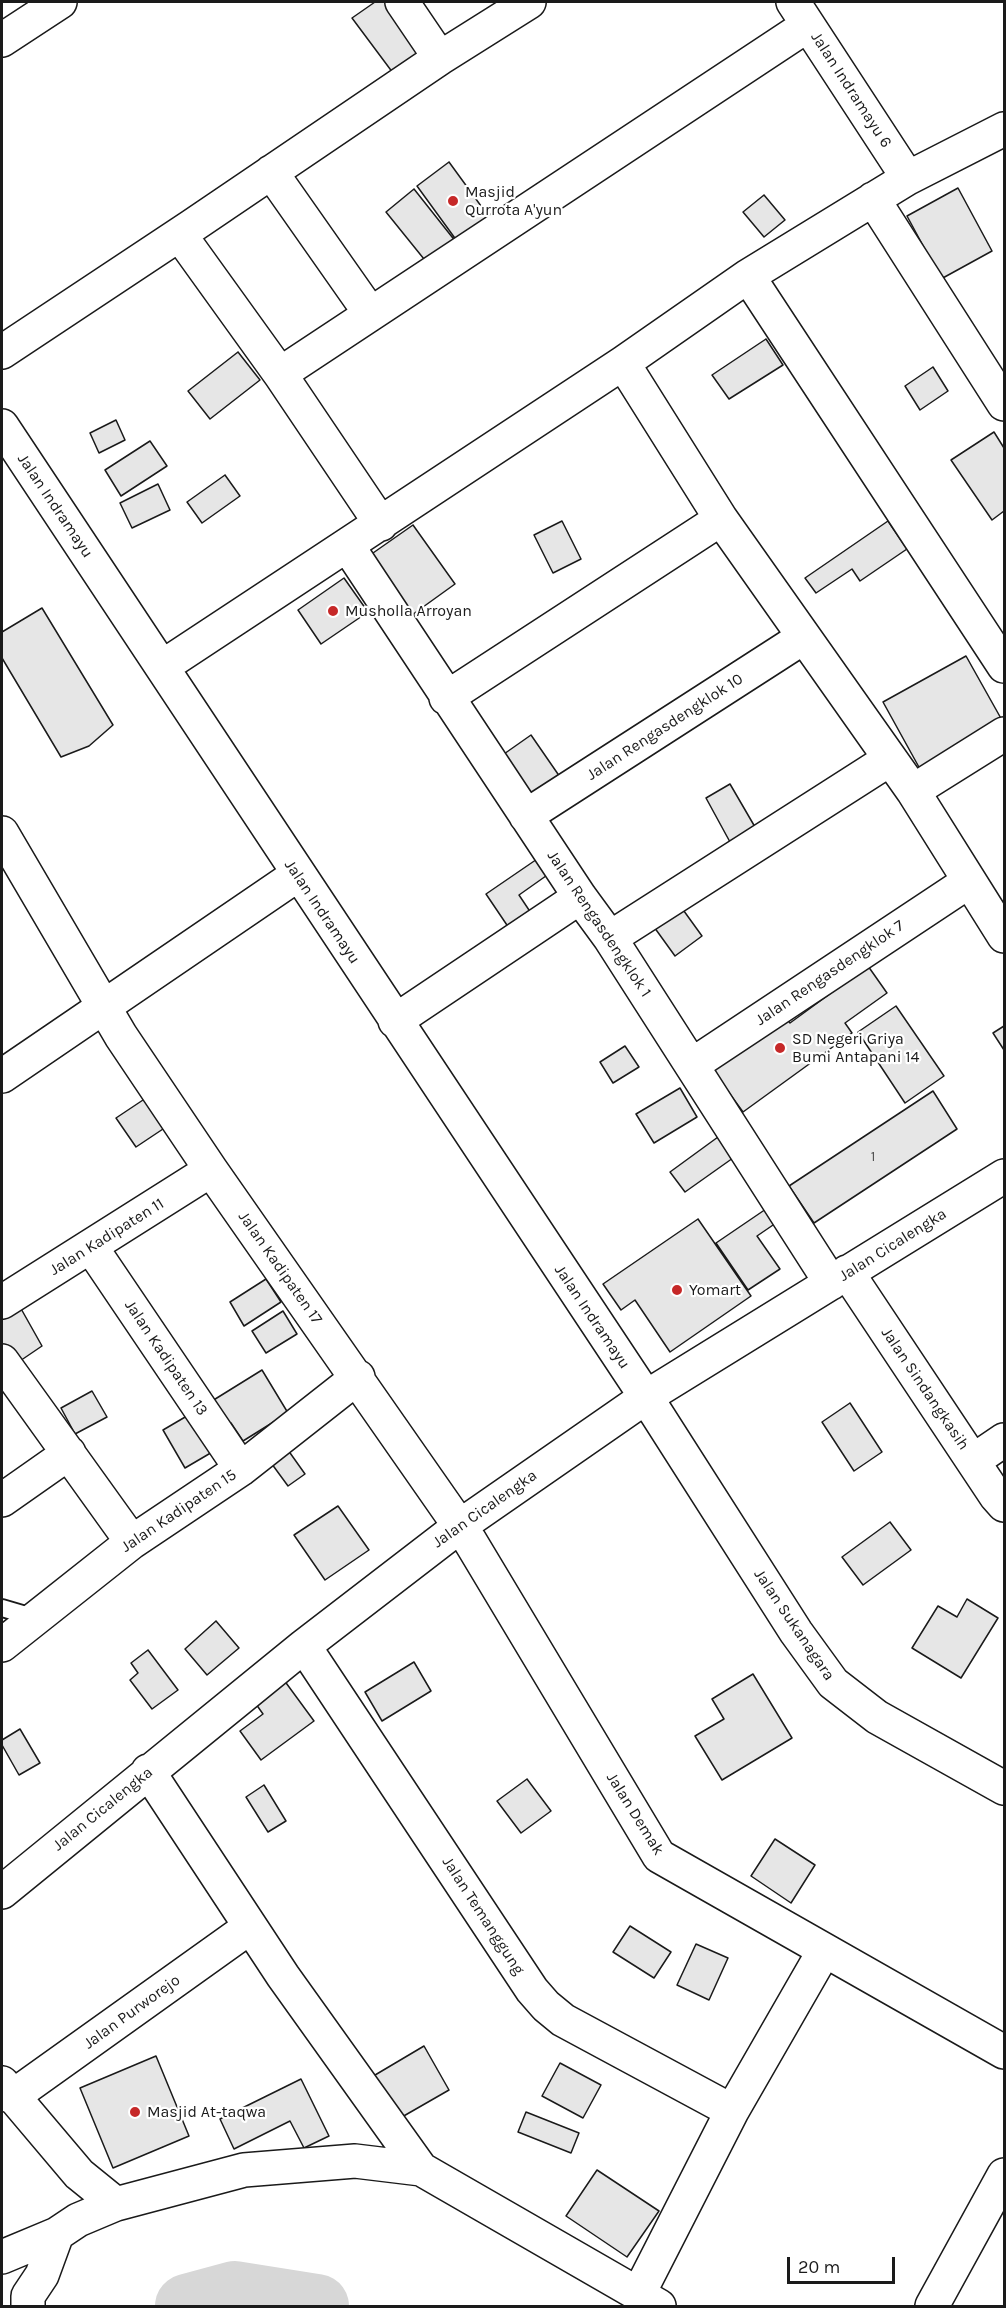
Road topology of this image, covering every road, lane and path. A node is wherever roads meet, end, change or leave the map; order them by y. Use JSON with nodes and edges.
{"nodes":[{"id":1,"x":60,"y":2,"type":"edge"},
{"id":2,"x":402,"y":2,"type":"edge"},
{"id":3,"x":529,"y":2,"type":"edge"},
{"id":4,"x":801,"y":13,"type":"edge"},
{"id":5,"x":2,"y":40,"type":"edge"},
{"id":6,"x":440,"y":58,"type":"junction"},
{"id":7,"x":1005,"y":129,"type":"edge"},
{"id":8,"x":271,"y":172,"type":"junction"},
{"id":9,"x":908,"y":178,"type":"junction"},
{"id":10,"x":873,"y":199,"type":"junction"},
{"id":11,"x":180,"y":235,"type":"junction"},
{"id":12,"x":748,"y":276,"type":"junction"},
{"id":13,"x":370,"y":313,"type":"junction"},
{"id":14,"x":2,"y":352,"type":"edge"},
{"id":15,"x":622,"y":363,"type":"junction"},
{"id":16,"x":280,"y":374,"type":"junction"},
{"id":17,"x":1005,"y":404,"type":"edge"},
{"id":18,"x":2,"y":426,"type":"edge"},
{"id":19,"x":721,"y":519,"type":"junction"},
{"id":20,"x":381,"y":524,"type":"junction"},
{"id":21,"x":354,"y":557,"type":"junction"},
{"id":22,"x":804,"y":637,"type":"junction"},
{"id":23,"x":1005,"y":666,"type":"edge"},
{"id":24,"x":162,"y":667,"type":"junction"},
{"id":25,"x":446,"y":698,"type":"junction"},
{"id":26,"x":1005,"y":734,"type":"edge"},
{"id":27,"x":891,"y":759,"type":"junction"},
{"id":28,"x":913,"y":791,"type":"junction"},
{"id":29,"x":526,"y":816,"type":"junction"},
{"id":30,"x":4,"y":843,"type":"edge"},
{"id":31,"x":297,"y":875,"type":"junction"},
{"id":32,"x":968,"y":882,"type":"junction"},
{"id":33,"x":580,"y":897,"type":"junction"},
{"id":34,"x":1001,"y":924,"type":"edge"},
{"id":35,"x":610,"y":938,"type":"junction"},
{"id":36,"x":105,"y":1006,"type":"junction"},
{"id":37,"x":395,"y":1021,"type":"junction"},
{"id":38,"x":692,"y":1065,"type":"junction"},
{"id":39,"x":2,"y":1076,"type":"edge"},
{"id":40,"x":211,"y":1170,"type":"junction"},
{"id":41,"x":1005,"y":1176,"type":"edge"},
{"id":42,"x":91,"y":1247,"type":"junction"},
{"id":43,"x":839,"y":1278,"type":"junction"},
{"id":44,"x":2,"y":1302,"type":"edge"},
{"id":45,"x":2,"y":1361,"type":"edge"},
{"id":46,"x":358,"y":1377,"type":"junction"},
{"id":47,"x":645,"y":1397,"type":"junction"},
{"id":48,"x":1005,"y":1440,"type":"edge"},
{"id":49,"x":69,"y":1453,"type":"junction"},
{"id":50,"x":973,"y":1461,"type":"junction"},
{"id":51,"x":241,"y":1469,"type":"junction"},
{"id":52,"x":2,"y":1500,"type":"edge"},
{"id":53,"x":1005,"y":1504,"type":"edge"},
{"id":54,"x":460,"y":1526,"type":"junction"},
{"id":55,"x":132,"y":1542,"type":"junction"},
{"id":56,"x":2,"y":1608,"type":"edge"},
{"id":57,"x":36,"y":1618,"type":"junction"},
{"id":58,"x":2,"y":1645,"type":"edge"},
{"id":59,"x":304,"y":1646,"type":"junction"},
{"id":60,"x":148,"y":1771,"type":"junction"},
{"id":61,"x":1005,"y":1788,"type":"edge"},
{"id":62,"x":2,"y":1892,"type":"edge"},
{"id":63,"x":250,"y":1927,"type":"junction"},
{"id":64,"x":824,"y":1950,"type":"junction"},
{"id":65,"x":1005,"y":2052,"type":"edge"},
{"id":66,"x":7,"y":2090,"type":"edge"},
{"id":67,"x":732,"y":2111,"type":"junction"},
{"id":68,"x":421,"y":2169,"type":"junction"},
{"id":69,"x":1005,"y":2175,"type":"edge"},
{"id":70,"x":117,"y":2204,"type":"junction"},
{"id":71,"x":57,"y":2234,"type":"junction"},
{"id":72,"x":2,"y":2257,"type":"edge"},
{"id":73,"x":648,"y":2301,"type":"edge"},
{"id":74,"x":28,"y":2302,"type":"edge"},
{"id":75,"x":932,"y":2307,"type":"edge"}],
"edges":[{"from":1,"to":5,"type":"street"},
{"from":2,"to":6,"type":"street"},
{"from":3,"to":6,"type":"street"},
{"from":4,"to":9,"type":"street","name":"Jalan Indramayu 6"},
{"from":4,"to":13,"type":"street"},
{"from":6,"to":8,"type":"street"},
{"from":7,"to":9,"type":"street"},
{"from":8,"to":11,"type":"street"},
{"from":8,"to":13,"type":"street"},
{"from":9,"to":10,"type":"street"},
{"from":10,"to":12,"type":"street"},
{"from":10,"to":17,"type":"street"},
{"from":11,"to":14,"type":"street"},
{"from":11,"to":16,"type":"street"},
{"from":12,"to":15,"type":"street"},
{"from":12,"to":23,"type":"street"},
{"from":13,"to":16,"type":"street"},
{"from":15,"to":19,"type":"street"},
{"from":15,"to":20,"type":"street"},
{"from":16,"to":20,"type":"street"},
{"from":18,"to":24,"type":"street","name":"Jalan Indramayu"},
{"from":19,"to":22,"type":"street"},
{"from":19,"to":25,"type":"street"},
{"from":20,"to":21,"type":"street"},
{"from":21,"to":24,"type":"street"},
{"from":21,"to":25,"type":"street","name":"Jalan Rengasdengklok 1"},
{"from":22,"to":27,"type":"street"},
{"from":22,"to":29,"type":"street","name":"Jalan Rengasdengklok 10"},
{"from":24,"to":31,"type":"street","name":"Jalan Indramayu"},
{"from":25,"to":29,"type":"street","name":"Jalan Rengasdengklok 1"},
{"from":26,"to":28,"type":"street"},
{"from":27,"to":28,"type":"street"},
{"from":27,"to":35,"type":"street"},
{"from":28,"to":32,"type":"street"},
{"from":29,"to":33,"type":"street","name":"Jalan Rengasdengklok 1"},
{"from":30,"to":36,"type":"street","name":"Jalan Kadipaten 17"},
{"from":31,"to":36,"type":"street"},
{"from":31,"to":37,"type":"street","name":"Jalan Indramayu"},
{"from":32,"to":34,"type":"street"},
{"from":32,"to":38,"type":"street","name":"Jalan Rengasdengklok 7"},
{"from":33,"to":35,"type":"street","name":"Jalan Rengasdengklok 1"},
{"from":33,"to":37,"type":"street"},
{"from":35,"to":38,"type":"street","name":"Jalan Rengasdengklok 1"},
{"from":36,"to":39,"type":"street"},
{"from":36,"to":40,"type":"street","name":"Jalan Kadipaten 17"},
{"from":37,"to":47,"type":"street","name":"Jalan Indramayu"},
{"from":38,"to":43,"type":"street","name":"Jalan Rengasdengklok 1"},
{"from":40,"to":42,"type":"street","name":"Jalan Kadipaten 11"},
{"from":40,"to":46,"type":"street","name":"Jalan Kadipaten 17"},
{"from":41,"to":43,"type":"street","name":"Jalan Cicalengka"},
{"from":42,"to":44,"type":"street","name":"Jalan Kadipaten 11"},
{"from":42,"to":51,"type":"street","name":"Jalan Kadipaten 13"},
{"from":43,"to":47,"type":"street","name":"Jalan Cicalengka"},
{"from":43,"to":50,"type":"street","name":"Jalan Sindangkasih"},
{"from":45,"to":49,"type":"street"},
{"from":46,"to":51,"type":"street","name":"Jalan Kadipaten 15"},
{"from":46,"to":54,"type":"street","name":"Jalan Kadipaten 17"},
{"from":47,"to":54,"type":"street","name":"Jalan Cicalengka"},
{"from":47,"to":61,"type":"street","name":"Jalan Sukanagara"},
{"from":48,"to":50,"type":"street"},
{"from":49,"to":52,"type":"street"},
{"from":49,"to":55,"type":"street"},
{"from":50,"to":53,"type":"street","name":"Jalan Sindangkasih"},
{"from":51,"to":55,"type":"street","name":"Jalan Kadipaten 15"},
{"from":54,"to":59,"type":"street","name":"Jalan Cicalengka"},
{"from":54,"to":64,"type":"street","name":"Jalan Demak"},
{"from":55,"to":57,"type":"street","name":"Jalan Kadipaten 15"},
{"from":56,"to":57,"type":"lane"},
{"from":57,"to":58,"type":"street","name":"Jalan Kadipaten 15"},
{"from":59,"to":60,"type":"street","name":"Jalan Cicalengka"},
{"from":59,"to":67,"type":"street","name":"Jalan Temanggung"},
{"from":60,"to":62,"type":"street","name":"Jalan Cicalengka"},
{"from":60,"to":63,"type":"street"},
{"from":63,"to":66,"type":"street","name":"Jalan Purworejo"},
{"from":63,"to":68,"type":"street"},
{"from":64,"to":65,"type":"street","name":"Jalan Demak"},
{"from":64,"to":67,"type":"street"},
{"from":66,"to":70,"type":"street"},
{"from":67,"to":73,"type":"street"},
{"from":68,"to":70,"type":"street"},
{"from":68,"to":73,"type":"street"},
{"from":69,"to":75,"type":"street"},
{"from":70,"to":71,"type":"street"},
{"from":71,"to":72,"type":"street"},
{"from":71,"to":74,"type":"street"}]}
